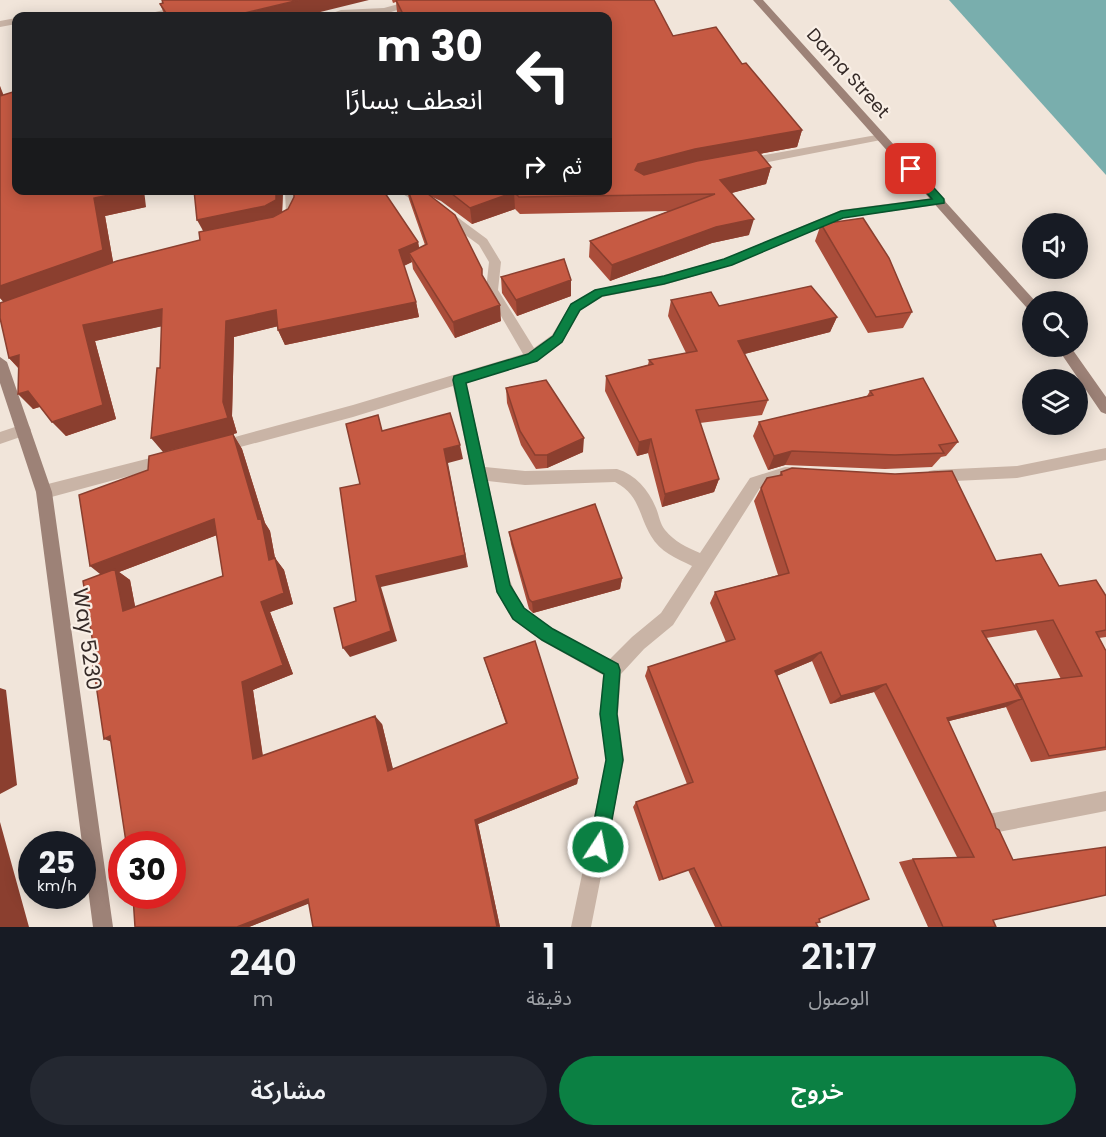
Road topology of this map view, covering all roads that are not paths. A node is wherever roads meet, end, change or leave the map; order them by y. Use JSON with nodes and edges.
{"nodes":[{"id":1,"x":423,"y":0,"type":"edge"},
{"id":2,"x":758,"y":0,"type":"edge"},
{"id":3,"x":392,"y":12,"type":"edge"},
{"id":4,"x":882,"y":137,"type":"junction"},
{"id":5,"x":726,"y":166,"type":"edge"},
{"id":6,"x":291,"y":195,"type":"edge"},
{"id":7,"x":412,"y":195,"type":"edge"},
{"id":8,"x":940,"y":201,"type":"junction"},
{"id":9,"x":275,"y":228,"type":"edge"},
{"id":10,"x":1022,"y":294,"type":"edge"},
{"id":11,"x":532,"y":357,"type":"junction"},
{"id":12,"x":1070,"y":357,"type":"edge"},
{"id":13,"x":0,"y":362,"type":"edge"},
{"id":14,"x":459,"y":380,"type":"junction"},
{"id":15,"x":1106,"y":408,"type":"edge"},
{"id":16,"x":24,"y":430,"type":"junction"},
{"id":17,"x":0,"y":438,"type":"edge"},
{"id":18,"x":204,"y":450,"type":"edge"},
{"id":19,"x":1106,"y":454,"type":"edge"},
{"id":20,"x":181,"y":456,"type":"edge"},
{"id":21,"x":478,"y":473,"type":"junction"},
{"id":22,"x":813,"y":473,"type":"edge"},
{"id":23,"x":918,"y":476,"type":"edge"},
{"id":24,"x":44,"y":492,"type":"junction"},
{"id":25,"x":702,"y":562,"type":"junction"},
{"id":26,"x":612,"y":670,"type":"junction"},
{"id":27,"x":1106,"y":801,"type":"edge"},
{"id":28,"x":988,"y":824,"type":"edge"},
{"id":29,"x":103,"y":927,"type":"edge"},
{"id":30,"x":581,"y":927,"type":"edge"}],
"edges":[{"from":1,"to":3,"type":"street"},
{"from":2,"to":4,"type":"main road","name":"Dama Street"},
{"from":4,"to":5,"type":"street"},
{"from":4,"to":8,"type":"main road","name":"Dama Street"},
{"from":6,"to":9,"type":"street"},
{"from":7,"to":11,"type":"street"},
{"from":8,"to":10,"type":"main road","name":"Dama Street"},
{"from":8,"to":11,"type":"street"},
{"from":11,"to":14,"type":"street"},
{"from":12,"to":15,"type":"main road"},
{"from":13,"to":16,"type":"main road","name":"Way 5230"},
{"from":14,"to":18,"type":"street"},
{"from":14,"to":21,"type":"street"},
{"from":16,"to":17,"type":"street"},
{"from":16,"to":24,"type":"main road","name":"Way 5230"},
{"from":19,"to":23,"type":"street"},
{"from":20,"to":24,"type":"street"},
{"from":21,"to":25,"type":"street"},
{"from":21,"to":26,"type":"street"},
{"from":22,"to":25,"type":"street"},
{"from":24,"to":29,"type":"main road","name":"Way 5230"},
{"from":25,"to":26,"type":"street"},
{"from":26,"to":30,"type":"street"},
{"from":27,"to":28,"type":"street"}]}
